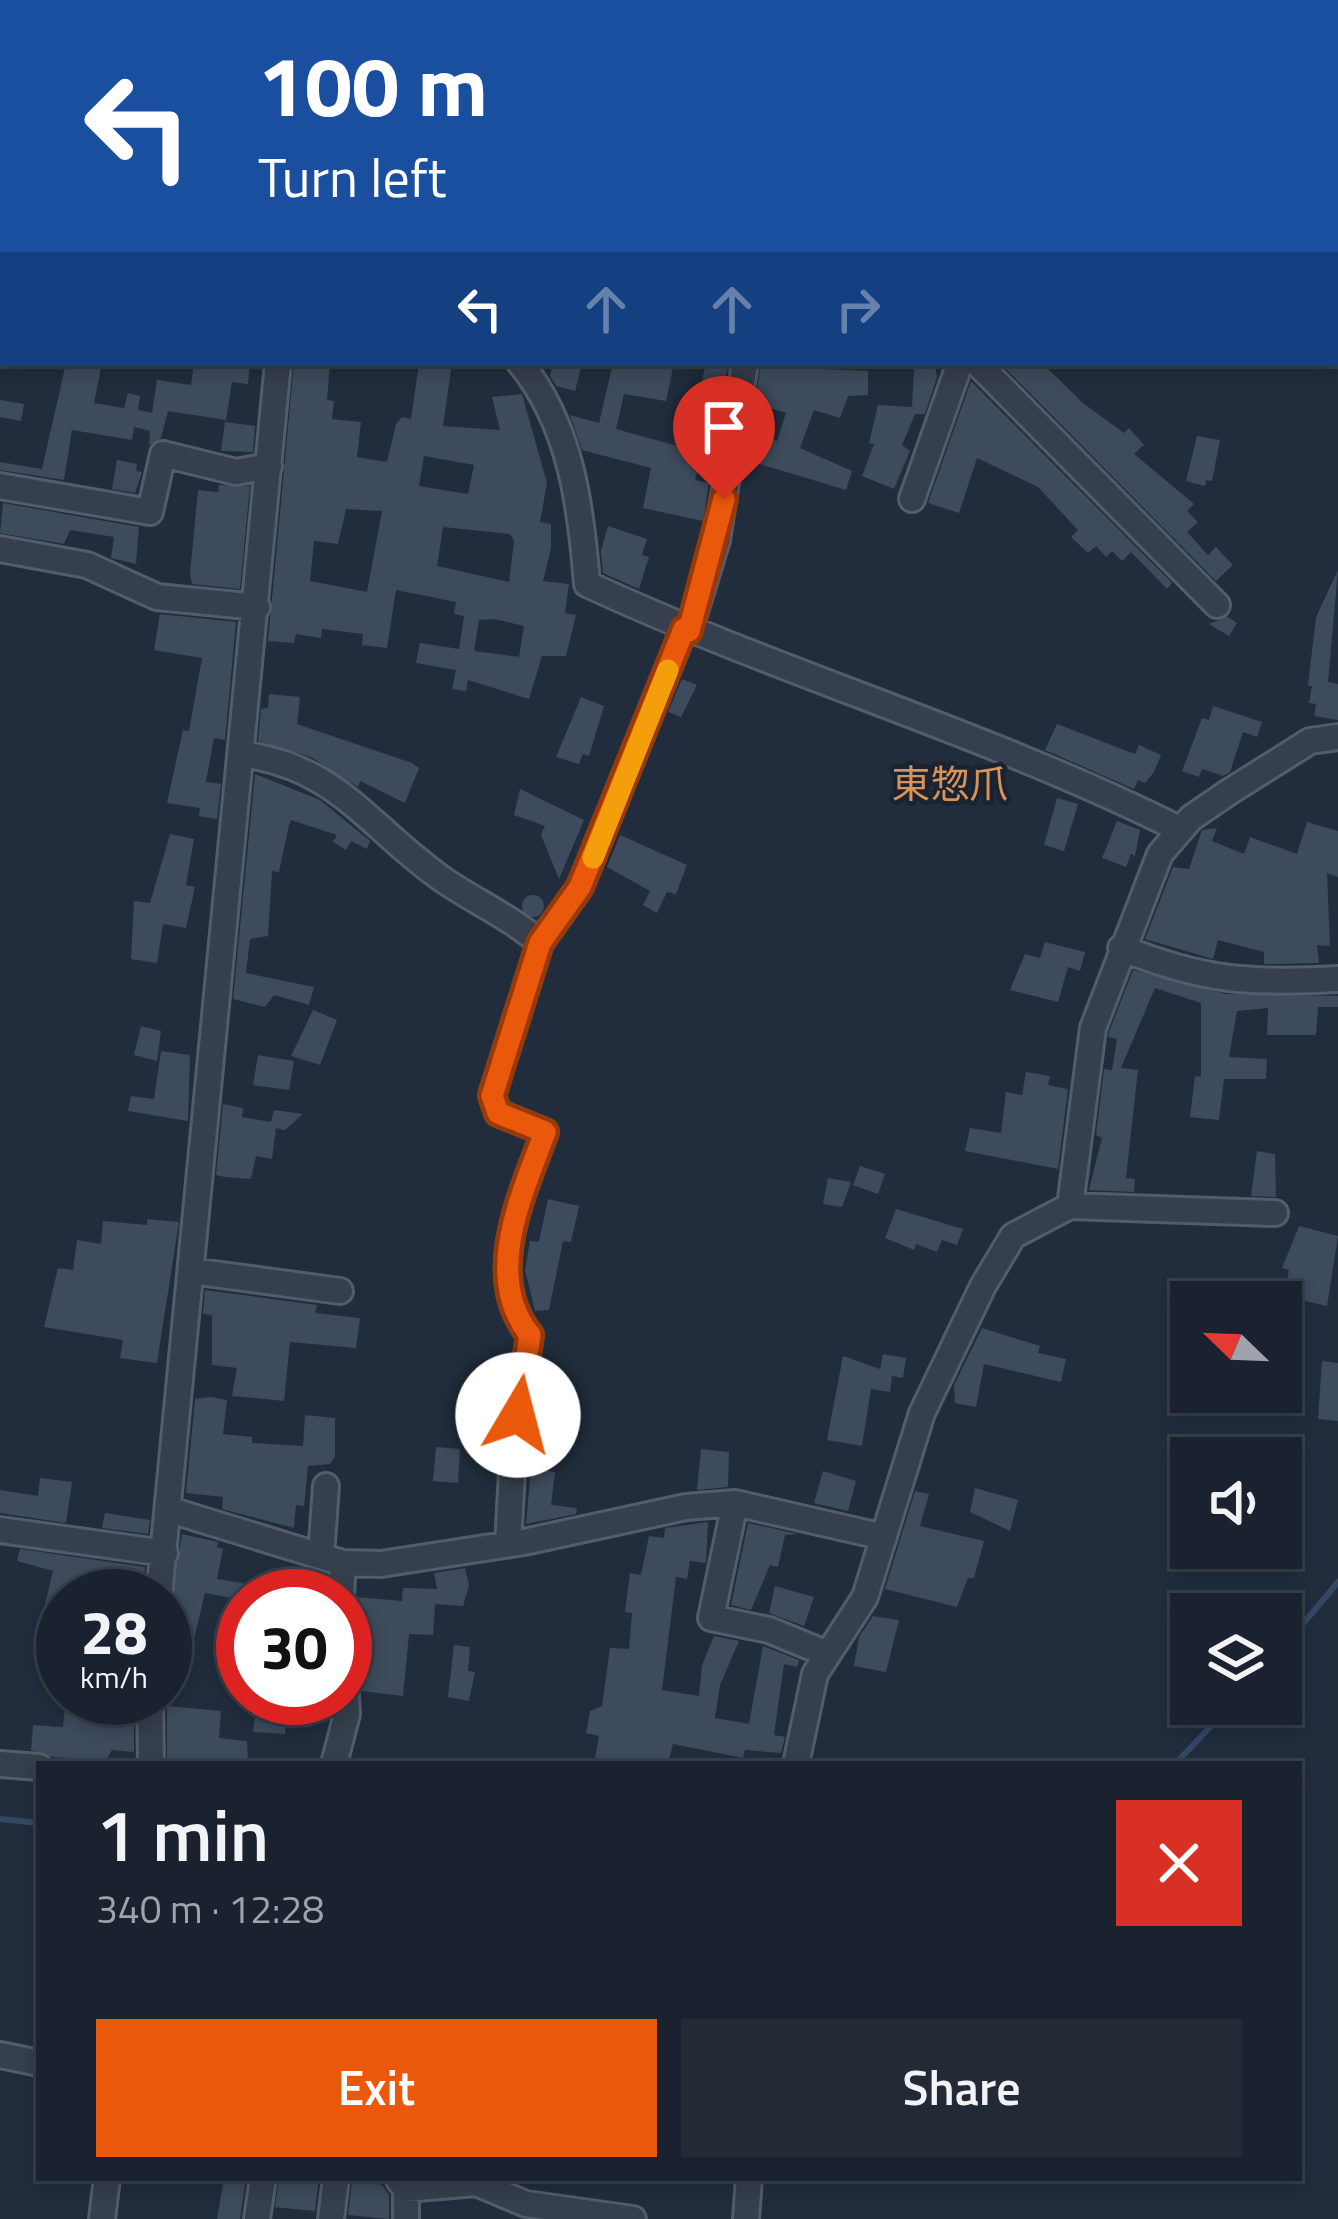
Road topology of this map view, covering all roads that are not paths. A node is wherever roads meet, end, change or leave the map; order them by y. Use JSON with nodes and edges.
{"nodes":[{"id":1,"x":278,"y":366,"type":"edge"},
{"id":2,"x":522,"y":366,"type":"edge"},
{"id":3,"x":745,"y":366,"type":"edge"},
{"id":4,"x":959,"y":366,"type":"edge"},
{"id":5,"x":980,"y":366,"type":"edge"},
{"id":6,"x":269,"y":466,"type":"junction"},
{"id":7,"x":0,"y":486,"type":"edge"},
{"id":8,"x":912,"y":499,"type":"dead end"},
{"id":9,"x":0,"y":549,"type":"edge"},
{"id":10,"x":1217,"y":605,"type":"dead end"},
{"id":11,"x":257,"y":607,"type":"junction"},
{"id":12,"x":687,"y":630,"type":"junction"},
{"id":13,"x":1338,"y":736,"type":"edge"},
{"id":14,"x":242,"y":754,"type":"junction"},
{"id":15,"x":1179,"y":829,"type":"junction"},
{"id":16,"x":540,"y":943,"type":"junction"},
{"id":17,"x":1121,"y":948,"type":"junction"},
{"id":18,"x":1338,"y":979,"type":"edge"},
{"id":19,"x":1070,"y":1205,"type":"junction"},
{"id":20,"x":1275,"y":1213,"type":"dead end"},
{"id":21,"x":191,"y":1271,"type":"junction"},
{"id":22,"x":340,"y":1291,"type":"dead end"},
{"id":23,"x":326,"y":1486,"type":"dead end"},
{"id":24,"x":735,"y":1503,"type":"junction"},
{"id":25,"x":170,"y":1510,"type":"junction"},
{"id":26,"x":0,"y":1530,"type":"edge"},
{"id":27,"x":884,"y":1537,"type":"junction"},
{"id":28,"x":508,"y":1544,"type":"junction"},
{"id":29,"x":165,"y":1553,"type":"junction"},
{"id":30,"x":332,"y":1559,"type":"junction"},
{"id":31,"x":163,"y":1569,"type":"edge"},
{"id":32,"x":334,"y":1569,"type":"edge"},
{"id":33,"x":825,"y":1653,"type":"junction"},
{"id":34,"x":150,"y":1725,"type":"edge"},
{"id":35,"x":344,"y":1725,"type":"edge"},
{"id":36,"x":151,"y":1761,"type":"edge"},
{"id":37,"x":335,"y":1761,"type":"edge"},
{"id":38,"x":797,"y":1761,"type":"edge"},
{"id":39,"x":0,"y":1764,"type":"edge"},
{"id":40,"x":36,"y":1767,"type":"edge"},
{"id":41,"x":0,"y":2055,"type":"edge"},
{"id":42,"x":36,"y":2062,"type":"edge"},
{"id":43,"x":107,"y":2181,"type":"edge"},
{"id":44,"x":263,"y":2181,"type":"edge"},
{"id":45,"x":337,"y":2181,"type":"edge"},
{"id":46,"x":400,"y":2181,"type":"edge"},
{"id":47,"x":749,"y":2181,"type":"edge"},
{"id":48,"x":102,"y":2219,"type":"edge"},
{"id":49,"x":257,"y":2219,"type":"edge"},
{"id":50,"x":331,"y":2219,"type":"edge"},
{"id":51,"x":406,"y":2219,"type":"edge"},
{"id":52,"x":633,"y":2219,"type":"edge"},
{"id":53,"x":746,"y":2219,"type":"edge"}],
"edges":[{"from":1,"to":6,"type":"street"},
{"from":2,"to":12,"type":"street"},
{"from":3,"to":12,"type":"street"},
{"from":4,"to":8,"type":"street"},
{"from":5,"to":10,"type":"street"},
{"from":6,"to":7,"type":"street"},
{"from":6,"to":11,"type":"street"},
{"from":9,"to":11,"type":"street"},
{"from":11,"to":14,"type":"street"},
{"from":12,"to":15,"type":"street"},
{"from":12,"to":16,"type":"street"},
{"from":13,"to":15,"type":"street"},
{"from":14,"to":16,"type":"street"},
{"from":14,"to":21,"type":"street"},
{"from":15,"to":17,"type":"street"},
{"from":16,"to":28,"type":"street"},
{"from":17,"to":18,"type":"street"},
{"from":17,"to":19,"type":"street"},
{"from":19,"to":20,"type":"street"},
{"from":19,"to":27,"type":"street"},
{"from":21,"to":22,"type":"street"},
{"from":21,"to":25,"type":"street"},
{"from":23,"to":30,"type":"street"},
{"from":24,"to":27,"type":"street"},
{"from":24,"to":28,"type":"street"},
{"from":24,"to":33,"type":"street"},
{"from":25,"to":29,"type":"street"},
{"from":25,"to":30,"type":"street"},
{"from":26,"to":29,"type":"street"},
{"from":27,"to":33,"type":"street"},
{"from":28,"to":30,"type":"street"},
{"from":29,"to":31,"type":"street"},
{"from":30,"to":32,"type":"street"},
{"from":33,"to":38,"type":"street"},
{"from":34,"to":36,"type":"street"},
{"from":35,"to":37,"type":"street"},
{"from":39,"to":40,"type":"street"},
{"from":41,"to":42,"type":"street"},
{"from":43,"to":48,"type":"street"},
{"from":44,"to":49,"type":"street"},
{"from":45,"to":50,"type":"street"},
{"from":46,"to":51,"type":"street"},
{"from":46,"to":52,"type":"street"},
{"from":47,"to":53,"type":"street"}]}
